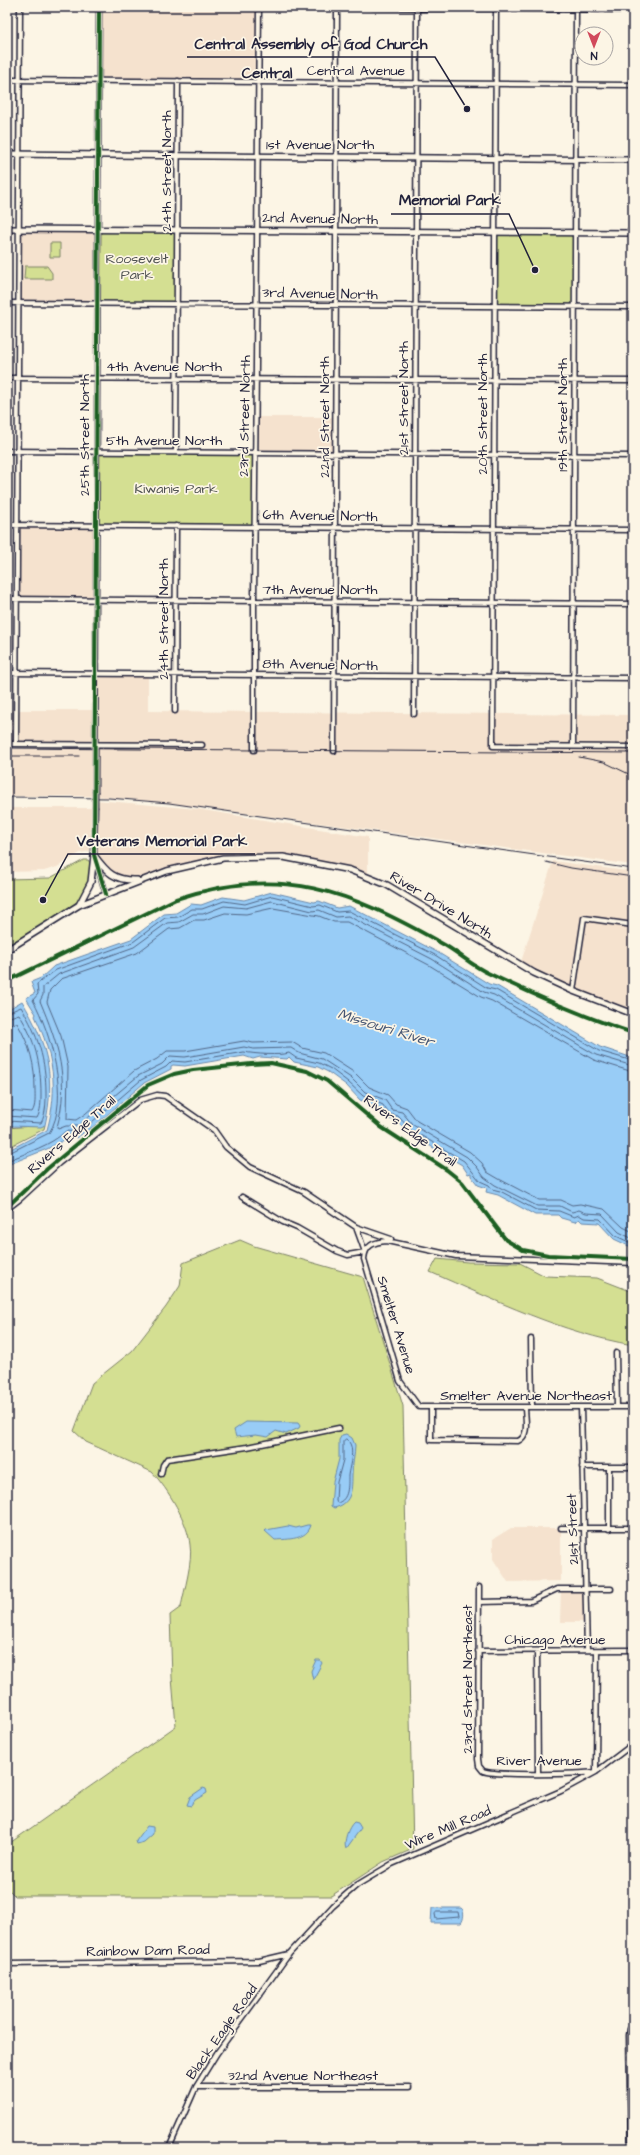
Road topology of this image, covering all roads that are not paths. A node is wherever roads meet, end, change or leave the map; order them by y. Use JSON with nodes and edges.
{"nodes":[{"id":1,"x":20,"y":7,"type":"edge"},
{"id":2,"x":99,"y":7,"type":"edge"},
{"id":3,"x":258,"y":7,"type":"edge"},
{"id":4,"x":337,"y":7,"type":"edge"},
{"id":5,"x":373,"y":7,"type":"edge"},
{"id":6,"x":417,"y":7,"type":"edge"},
{"id":7,"x":496,"y":8,"type":"edge"},
{"id":8,"x":576,"y":8,"type":"edge"},
{"id":9,"x":633,"y":10,"type":"edge"},
{"id":10,"x":7,"y":80,"type":"edge"},
{"id":11,"x":19,"y":80,"type":"junction"},
{"id":12,"x":98,"y":80,"type":"junction"},
{"id":13,"x":178,"y":81,"type":"junction"},
{"id":14,"x":258,"y":82,"type":"junction"},
{"id":15,"x":337,"y":82,"type":"junction"},
{"id":16,"x":416,"y":83,"type":"junction"},
{"id":17,"x":496,"y":83,"type":"junction"},
{"id":18,"x":575,"y":84,"type":"junction"},
{"id":19,"x":633,"y":85,"type":"edge"},
{"id":20,"x":7,"y":154,"type":"edge"},
{"id":21,"x":18,"y":154,"type":"junction"},
{"id":22,"x":98,"y":155,"type":"junction"},
{"id":23,"x":178,"y":156,"type":"junction"},
{"id":24,"x":258,"y":157,"type":"junction"},
{"id":25,"x":336,"y":157,"type":"junction"},
{"id":26,"x":417,"y":158,"type":"junction"},
{"id":27,"x":495,"y":158,"type":"junction"},
{"id":28,"x":575,"y":159,"type":"junction"},
{"id":29,"x":633,"y":160,"type":"edge"},
{"id":30,"x":7,"y":229,"type":"edge"},
{"id":31,"x":18,"y":229,"type":"junction"},
{"id":32,"x":98,"y":229,"type":"junction"},
{"id":33,"x":178,"y":230,"type":"junction"},
{"id":34,"x":257,"y":231,"type":"junction"},
{"id":35,"x":336,"y":232,"type":"junction"},
{"id":36,"x":416,"y":232,"type":"junction"},
{"id":37,"x":496,"y":233,"type":"junction"},
{"id":38,"x":633,"y":233,"type":"edge"},
{"id":39,"x":575,"y":234,"type":"junction"},
{"id":40,"x":7,"y":304,"type":"edge"},
{"id":41,"x":18,"y":304,"type":"junction"},
{"id":42,"x":97,"y":304,"type":"junction"},
{"id":43,"x":177,"y":304,"type":"junction"},
{"id":44,"x":257,"y":304,"type":"junction"},
{"id":45,"x":336,"y":305,"type":"junction"},
{"id":46,"x":415,"y":306,"type":"junction"},
{"id":47,"x":495,"y":307,"type":"junction"},
{"id":48,"x":574,"y":307,"type":"junction"},
{"id":49,"x":633,"y":307,"type":"edge"},
{"id":50,"x":96,"y":377,"type":"junction"},
{"id":51,"x":7,"y":378,"type":"edge"},
{"id":52,"x":17,"y":378,"type":"junction"},
{"id":53,"x":177,"y":378,"type":"junction"},
{"id":54,"x":256,"y":379,"type":"junction"},
{"id":55,"x":335,"y":379,"type":"junction"},
{"id":56,"x":415,"y":380,"type":"junction"},
{"id":57,"x":494,"y":380,"type":"junction"},
{"id":58,"x":573,"y":381,"type":"junction"},
{"id":59,"x":633,"y":381,"type":"edge"},
{"id":60,"x":7,"y":451,"type":"edge"},
{"id":61,"x":17,"y":451,"type":"junction"},
{"id":62,"x":96,"y":452,"type":"junction"},
{"id":63,"x":176,"y":452,"type":"junction"},
{"id":64,"x":256,"y":453,"type":"junction"},
{"id":65,"x":335,"y":453,"type":"junction"},
{"id":66,"x":415,"y":454,"type":"junction"},
{"id":67,"x":495,"y":455,"type":"junction"},
{"id":68,"x":574,"y":455,"type":"junction"},
{"id":69,"x":633,"y":456,"type":"edge"},
{"id":70,"x":7,"y":525,"type":"edge"},
{"id":71,"x":17,"y":525,"type":"junction"},
{"id":72,"x":96,"y":526,"type":"junction"},
{"id":73,"x":176,"y":526,"type":"junction"},
{"id":74,"x":254,"y":527,"type":"junction"},
{"id":75,"x":336,"y":527,"type":"junction"},
{"id":76,"x":414,"y":528,"type":"junction"},
{"id":77,"x":494,"y":529,"type":"junction"},
{"id":78,"x":573,"y":529,"type":"junction"},
{"id":79,"x":633,"y":530,"type":"edge"},
{"id":80,"x":7,"y":599,"type":"edge"},
{"id":81,"x":17,"y":599,"type":"junction"},
{"id":82,"x":96,"y":599,"type":"junction"},
{"id":83,"x":175,"y":601,"type":"junction"},
{"id":84,"x":254,"y":601,"type":"junction"},
{"id":85,"x":334,"y":602,"type":"junction"},
{"id":86,"x":414,"y":602,"type":"junction"},
{"id":87,"x":493,"y":603,"type":"junction"},
{"id":88,"x":573,"y":604,"type":"junction"},
{"id":89,"x":633,"y":604,"type":"edge"},
{"id":90,"x":7,"y":673,"type":"edge"},
{"id":91,"x":17,"y":673,"type":"junction"},
{"id":92,"x":96,"y":674,"type":"junction"},
{"id":93,"x":175,"y":675,"type":"junction"},
{"id":94,"x":255,"y":676,"type":"junction"},
{"id":95,"x":334,"y":676,"type":"junction"},
{"id":96,"x":414,"y":677,"type":"junction"},
{"id":97,"x":493,"y":677,"type":"junction"},
{"id":98,"x":572,"y":678,"type":"junction"},
{"id":99,"x":633,"y":678,"type":"edge"},
{"id":100,"x":175,"y":711,"type":"dead end"},
{"id":101,"x":414,"y":714,"type":"dead end"},
{"id":102,"x":7,"y":744,"type":"edge"},
{"id":103,"x":16,"y":744,"type":"junction"},
{"id":104,"x":96,"y":744,"type":"junction"},
{"id":105,"x":202,"y":745,"type":"dead end"},
{"id":106,"x":573,"y":746,"type":"junction"},
{"id":107,"x":633,"y":747,"type":"edge"},
{"id":108,"x":254,"y":750,"type":"dead end"},
{"id":109,"x":334,"y":751,"type":"dead end"},
{"id":110,"x":94,"y":855,"type":"junction"},
{"id":111,"x":143,"y":879,"type":"junction"},
{"id":112,"x":106,"y":894,"type":"junction"},
{"id":113,"x":79,"y":905,"type":"junction"},
{"id":114,"x":633,"y":925,"type":"edge"},
{"id":115,"x":7,"y":950,"type":"edge"},
{"id":116,"x":573,"y":991,"type":"junction"},
{"id":117,"x":633,"y":1014,"type":"edge"},
{"id":118,"x":242,"y":1197,"type":"dead end"},
{"id":119,"x":7,"y":1209,"type":"edge"},
{"id":120,"x":356,"y":1227,"type":"junction"},
{"id":121,"x":398,"y":1242,"type":"junction"},
{"id":122,"x":365,"y":1252,"type":"junction"},
{"id":123,"x":633,"y":1263,"type":"edge"},
{"id":124,"x":531,"y":1339,"type":"dead end"},
{"id":125,"x":616,"y":1353,"type":"dead end"},
{"id":126,"x":419,"y":1407,"type":"joint"},
{"id":127,"x":431,"y":1407,"type":"junction"},
{"id":128,"x":525,"y":1407,"type":"junction"},
{"id":129,"x":532,"y":1407,"type":"junction"},
{"id":130,"x":581,"y":1407,"type":"junction"},
{"id":131,"x":617,"y":1407,"type":"junction"},
{"id":132,"x":633,"y":1407,"type":"edge"},
{"id":133,"x":339,"y":1428,"type":"dead end"},
{"id":134,"x":582,"y":1466,"type":"junction"},
{"id":135,"x":609,"y":1467,"type":"junction"},
{"id":136,"x":633,"y":1467,"type":"edge"},
{"id":137,"x":161,"y":1474,"type":"dead end"},
{"id":138,"x":584,"y":1527,"type":"junction"},
{"id":139,"x":561,"y":1528,"type":"dead end"},
{"id":140,"x":609,"y":1528,"type":"junction"},
{"id":141,"x":633,"y":1528,"type":"edge"},
{"id":142,"x":479,"y":1587,"type":"dead end"},
{"id":143,"x":585,"y":1589,"type":"junction"},
{"id":144,"x":611,"y":1589,"type":"dead end"},
{"id":145,"x":479,"y":1602,"type":"junction"},
{"id":146,"x":587,"y":1650,"type":"junction"},
{"id":147,"x":633,"y":1650,"type":"edge"},
{"id":148,"x":478,"y":1651,"type":"junction"},
{"id":149,"x":537,"y":1651,"type":"junction"},
{"id":150,"x":597,"y":1651,"type":"junction"},
{"id":151,"x":633,"y":1744,"type":"edge"},
{"id":152,"x":483,"y":1771,"type":"joint"},
{"id":153,"x":596,"y":1772,"type":"junction"},
{"id":154,"x":538,"y":1773,"type":"junction"},
{"id":155,"x":289,"y":1954,"type":"junction"},
{"id":156,"x":7,"y":1964,"type":"edge"},
{"id":157,"x":633,"y":2025,"type":"edge"},
{"id":158,"x":196,"y":2087,"type":"junction"},
{"id":159,"x":409,"y":2087,"type":"dead end"},
{"id":160,"x":632,"y":2147,"type":"edge"},
{"id":161,"x":169,"y":2148,"type":"edge"},
{"id":162,"x":594,"y":2148,"type":"edge"}],
"edges":[{"from":1,"to":11,"type":"street"},
{"from":2,"to":12,"type":"street","name":"25th Street North"},
{"from":3,"to":14,"type":"street","name":"23rd Street North"},
{"from":4,"to":15,"type":"street","name":"22nd Street North"},
{"from":5,"to":6,"type":"street"},
{"from":6,"to":7,"type":"street"},
{"from":6,"to":16,"type":"street","name":"21st Street North"},
{"from":7,"to":8,"type":"street"},
{"from":7,"to":17,"type":"street","name":"20th Street North"},
{"from":8,"to":9,"type":"street"},
{"from":8,"to":18,"type":"street","name":"19th Street North"},
{"from":10,"to":11,"type":"street","name":"Central Avenue"},
{"from":11,"to":12,"type":"street","name":"Central Avenue"},
{"from":11,"to":21,"type":"street"},
{"from":12,"to":13,"type":"street","name":"Central Avenue"},
{"from":12,"to":22,"type":"street","name":"25th Street North"},
{"from":13,"to":14,"type":"street","name":"Central Avenue"},
{"from":13,"to":23,"type":"street","name":"24th Street North"},
{"from":14,"to":15,"type":"street","name":"Central Avenue"},
{"from":14,"to":24,"type":"street","name":"23rd Street North"},
{"from":15,"to":16,"type":"street","name":"Central Avenue"},
{"from":15,"to":25,"type":"street","name":"22nd Street North"},
{"from":16,"to":17,"type":"street","name":"Central Avenue"},
{"from":16,"to":26,"type":"street","name":"21st Street North"},
{"from":17,"to":18,"type":"street","name":"Central Avenue"},
{"from":17,"to":27,"type":"street","name":"20th Street North"},
{"from":18,"to":19,"type":"street","name":"Central Avenue"},
{"from":18,"to":28,"type":"street","name":"19th Street North"},
{"from":20,"to":21,"type":"main road","name":"1st Avenue North"},
{"from":21,"to":22,"type":"main road","name":"1st Avenue North"},
{"from":21,"to":31,"type":"street"},
{"from":22,"to":23,"type":"main road","name":"1st Avenue North"},
{"from":22,"to":32,"type":"street","name":"25th Street North"},
{"from":23,"to":24,"type":"main road","name":"1st Avenue North"},
{"from":23,"to":33,"type":"street","name":"24th Street North"},
{"from":24,"to":25,"type":"main road","name":"1st Avenue North"},
{"from":24,"to":34,"type":"street","name":"23rd Street North"},
{"from":25,"to":26,"type":"main road","name":"1st Avenue North"},
{"from":25,"to":35,"type":"street","name":"22nd Street North"},
{"from":26,"to":27,"type":"main road","name":"1st Avenue North"},
{"from":26,"to":36,"type":"street","name":"21st Street North"},
{"from":27,"to":28,"type":"main road","name":"1st Avenue North"},
{"from":27,"to":37,"type":"street","name":"20th Street North"},
{"from":28,"to":29,"type":"main road","name":"1st Avenue North"},
{"from":28,"to":39,"type":"street","name":"19th Street North"},
{"from":30,"to":31,"type":"main road","name":"2nd Avenue North"},
{"from":31,"to":32,"type":"main road","name":"2nd Avenue North"},
{"from":31,"to":41,"type":"street"},
{"from":32,"to":33,"type":"main road","name":"2nd Avenue North"},
{"from":32,"to":42,"type":"street","name":"25th Street North"},
{"from":33,"to":34,"type":"main road","name":"2nd Avenue North"},
{"from":33,"to":43,"type":"street","name":"24th Street North"},
{"from":34,"to":35,"type":"main road","name":"2nd Avenue North"},
{"from":34,"to":44,"type":"street","name":"23rd Street North"},
{"from":35,"to":36,"type":"main road","name":"2nd Avenue North"},
{"from":35,"to":45,"type":"street","name":"22nd Street North"},
{"from":36,"to":37,"type":"main road","name":"2nd Avenue North"},
{"from":36,"to":46,"type":"street","name":"21st Street North"},
{"from":37,"to":39,"type":"main road","name":"2nd Avenue North"},
{"from":37,"to":47,"type":"street","name":"20th Street North"},
{"from":38,"to":39,"type":"main road","name":"2nd Avenue North"},
{"from":39,"to":48,"type":"street","name":"19th Street North"},
{"from":40,"to":41,"type":"street","name":"3rd Avenue North"},
{"from":41,"to":42,"type":"street","name":"3rd Avenue North"},
{"from":41,"to":52,"type":"street"},
{"from":42,"to":43,"type":"street","name":"3rd Avenue North"},
{"from":42,"to":50,"type":"street","name":"25th Street North"},
{"from":43,"to":44,"type":"street","name":"3rd Avenue North"},
{"from":43,"to":53,"type":"street","name":"24th Street North"},
{"from":44,"to":45,"type":"street","name":"3rd Avenue North"},
{"from":44,"to":54,"type":"street","name":"23rd Street North"},
{"from":45,"to":46,"type":"street","name":"3rd Avenue North"},
{"from":45,"to":55,"type":"street","name":"22nd Street North"},
{"from":46,"to":47,"type":"street","name":"3rd Avenue North"},
{"from":46,"to":56,"type":"street","name":"21st Street North"},
{"from":47,"to":48,"type":"street","name":"3rd Avenue North"},
{"from":47,"to":57,"type":"street","name":"20th Street North"},
{"from":48,"to":49,"type":"street","name":"3rd Avenue North"},
{"from":48,"to":58,"type":"street","name":"19th Street North"},
{"from":50,"to":52,"type":"street","name":"4th Avenue North"},
{"from":50,"to":53,"type":"street","name":"4th Avenue North"},
{"from":50,"to":62,"type":"street","name":"25th Street North"},
{"from":51,"to":52,"type":"street","name":"4th Avenue North"},
{"from":52,"to":61,"type":"street"},
{"from":53,"to":54,"type":"street","name":"4th Avenue North"},
{"from":53,"to":63,"type":"street","name":"24th Street North"},
{"from":54,"to":55,"type":"street","name":"4th Avenue North"},
{"from":54,"to":64,"type":"street","name":"23rd Street North"},
{"from":55,"to":56,"type":"street","name":"4th Avenue North"},
{"from":55,"to":65,"type":"street","name":"22nd Street North"},
{"from":56,"to":57,"type":"street","name":"4th Avenue North"},
{"from":56,"to":66,"type":"street","name":"21st Street North"},
{"from":57,"to":58,"type":"street","name":"4th Avenue North"},
{"from":57,"to":67,"type":"street","name":"20th Street North"},
{"from":58,"to":59,"type":"street","name":"4th Avenue North"},
{"from":58,"to":68,"type":"street","name":"19th Street North"},
{"from":60,"to":61,"type":"street","name":"5th Avenue North"},
{"from":61,"to":62,"type":"street","name":"5th Avenue North"},
{"from":61,"to":71,"type":"street"},
{"from":62,"to":63,"type":"street","name":"5th Avenue North"},
{"from":62,"to":72,"type":"street","name":"25th Street North"},
{"from":63,"to":64,"type":"street","name":"5th Avenue North"},
{"from":64,"to":65,"type":"street","name":"5th Avenue North"},
{"from":64,"to":74,"type":"street","name":"23rd Street North"},
{"from":65,"to":66,"type":"street","name":"5th Avenue North"},
{"from":65,"to":75,"type":"street","name":"22nd Street North"},
{"from":66,"to":67,"type":"street","name":"5th Avenue North"},
{"from":66,"to":76,"type":"street","name":"21st Street North"},
{"from":67,"to":68,"type":"street","name":"5th Avenue North"},
{"from":67,"to":77,"type":"street","name":"20th Street North"},
{"from":68,"to":69,"type":"street","name":"5th Avenue North"},
{"from":68,"to":78,"type":"street","name":"19th Street North"},
{"from":70,"to":71,"type":"street","name":"6th Avenue North"},
{"from":71,"to":72,"type":"street","name":"6th Avenue North"},
{"from":71,"to":81,"type":"street"},
{"from":72,"to":73,"type":"street","name":"6th Avenue North"},
{"from":72,"to":82,"type":"street","name":"25th Street North"},
{"from":73,"to":74,"type":"street","name":"6th Avenue North"},
{"from":73,"to":83,"type":"street","name":"24th Street North"},
{"from":74,"to":75,"type":"street","name":"6th Avenue North"},
{"from":74,"to":84,"type":"street","name":"23rd Street North"},
{"from":75,"to":76,"type":"street","name":"6th Avenue North"},
{"from":75,"to":85,"type":"street","name":"22nd Street North"},
{"from":76,"to":77,"type":"street","name":"6th Avenue North"},
{"from":76,"to":86,"type":"street","name":"21st Street North"},
{"from":77,"to":78,"type":"street","name":"6th Avenue North"},
{"from":77,"to":87,"type":"street","name":"20th Street North"},
{"from":78,"to":79,"type":"street","name":"6th Avenue North"},
{"from":78,"to":88,"type":"street","name":"19th Street North"},
{"from":80,"to":81,"type":"street","name":"7th Avenue North"},
{"from":81,"to":82,"type":"street","name":"7th Avenue North"},
{"from":81,"to":91,"type":"street"},
{"from":82,"to":83,"type":"street","name":"7th Avenue North"},
{"from":82,"to":92,"type":"street","name":"25th Street North"},
{"from":83,"to":84,"type":"street","name":"7th Avenue North"},
{"from":83,"to":93,"type":"street","name":"24th Street North"},
{"from":84,"to":85,"type":"street","name":"7th Avenue North"},
{"from":84,"to":94,"type":"street","name":"23rd Street North"},
{"from":85,"to":86,"type":"street","name":"7th Avenue North"},
{"from":85,"to":95,"type":"street","name":"22nd Street North"},
{"from":86,"to":87,"type":"street","name":"7th Avenue North"},
{"from":86,"to":96,"type":"street","name":"21st Street North"},
{"from":87,"to":88,"type":"street","name":"7th Avenue North"},
{"from":87,"to":97,"type":"street","name":"20th Street North"},
{"from":88,"to":89,"type":"street","name":"7th Avenue North"},
{"from":88,"to":98,"type":"street","name":"19th Street North"},
{"from":90,"to":91,"type":"street","name":"8th Avenue North"},
{"from":91,"to":92,"type":"street","name":"8th Avenue North"},
{"from":91,"to":103,"type":"street"},
{"from":92,"to":93,"type":"street","name":"8th Avenue North"},
{"from":92,"to":104,"type":"street","name":"25th Street North"},
{"from":93,"to":94,"type":"street","name":"8th Avenue North"},
{"from":93,"to":100,"type":"street","name":"24th Street North"},
{"from":94,"to":95,"type":"street","name":"8th Avenue North"},
{"from":94,"to":108,"type":"street","name":"23rd Street North"},
{"from":95,"to":96,"type":"street","name":"8th Avenue North"},
{"from":95,"to":109,"type":"street","name":"22nd Street North"},
{"from":96,"to":97,"type":"street","name":"8th Avenue North"},
{"from":96,"to":101,"type":"street","name":"21st Street North"},
{"from":97,"to":98,"type":"street","name":"8th Avenue North"},
{"from":97,"to":106,"type":"street","name":"20th Street North"},
{"from":98,"to":99,"type":"street","name":"8th Avenue North"},
{"from":98,"to":106,"type":"street","name":"19th Street North"},
{"from":102,"to":103,"type":"street"},
{"from":103,"to":104,"type":"street"},
{"from":104,"to":105,"type":"street"},
{"from":104,"to":110,"type":"street","name":"25th Street North","bridge":true},
{"from":106,"to":107,"type":"street"},
{"from":110,"to":111,"type":"main road"},
{"from":110,"to":112,"type":"street"},
{"from":110,"to":113,"type":"main road"},
{"from":111,"to":112,"type":"main road","name":"River Drive North"},
{"from":111,"to":116,"type":"main road","name":"River Drive North"},
{"from":112,"to":113,"type":"main road","name":"River Drive North"},
{"from":113,"to":115,"type":"main road","name":"River Drive North"},
{"from":114,"to":116,"type":"street"},
{"from":116,"to":117,"type":"main road","name":"River Drive North"},
{"from":118,"to":122,"type":"street"},
{"from":119,"to":120,"type":"street"},
{"from":120,"to":121,"type":"street"},
{"from":120,"to":122,"type":"street","name":"Smelter Avenue"},
{"from":121,"to":122,"type":"street"},
{"from":121,"to":123,"type":"street"},
{"from":122,"to":126,"type":"street","name":"Smelter Avenue"},
{"from":124,"to":129,"type":"street"},
{"from":125,"to":131,"type":"street"},
{"from":126,"to":127,"type":"street","name":"Smelter Avenue Northeast"},
{"from":127,"to":128,"type":"street","name":"Smelter Avenue Northeast"},
{"from":127,"to":128,"type":"street"},
{"from":128,"to":129,"type":"street","name":"Smelter Avenue Northeast"},
{"from":129,"to":130,"type":"street","name":"Smelter Avenue Northeast"},
{"from":130,"to":131,"type":"street","name":"Smelter Avenue Northeast"},
{"from":130,"to":134,"type":"street","name":"21st Street"},
{"from":131,"to":132,"type":"street","name":"Smelter Avenue Northeast"},
{"from":133,"to":137,"type":"street"},
{"from":134,"to":135,"type":"street"},
{"from":134,"to":138,"type":"street","name":"21st Street"},
{"from":135,"to":136,"type":"street"},
{"from":135,"to":140,"type":"street"},
{"from":138,"to":139,"type":"street"},
{"from":138,"to":140,"type":"street"},
{"from":138,"to":143,"type":"street","name":"21st Street"},
{"from":140,"to":141,"type":"street"},
{"from":142,"to":145,"type":"street","name":"23rd Street Northeast"},
{"from":143,"to":144,"type":"street"},
{"from":143,"to":145,"type":"street"},
{"from":143,"to":146,"type":"street","name":"21st Street"},
{"from":145,"to":148,"type":"street","name":"23rd Street Northeast"},
{"from":146,"to":149,"type":"street","name":"Chicago Avenue"},
{"from":146,"to":150,"type":"street","name":"Chicago Avenue"},
{"from":147,"to":150,"type":"street","name":"Chicago Avenue"},
{"from":148,"to":149,"type":"street","name":"Chicago Avenue"},
{"from":148,"to":152,"type":"street","name":"23rd Street Northeast"},
{"from":149,"to":154,"type":"street"},
{"from":150,"to":153,"type":"street"},
{"from":151,"to":153,"type":"street","name":"Wire Mill Road"},
{"from":152,"to":154,"type":"street","name":"River Avenue"},
{"from":153,"to":154,"type":"street","name":"River Avenue"},
{"from":153,"to":155,"type":"street","name":"Wire Mill Road"},
{"from":155,"to":156,"type":"street","name":"Rainbow Dam Road"},
{"from":155,"to":158,"type":"street","name":"Black Eagle Road"},
{"from":157,"to":160,"type":"street"},
{"from":158,"to":159,"type":"street","name":"32nd Avenue Northeast"},
{"from":158,"to":161,"type":"street","name":"Black Eagle Road"},
{"from":160,"to":162,"type":"street"}]}
